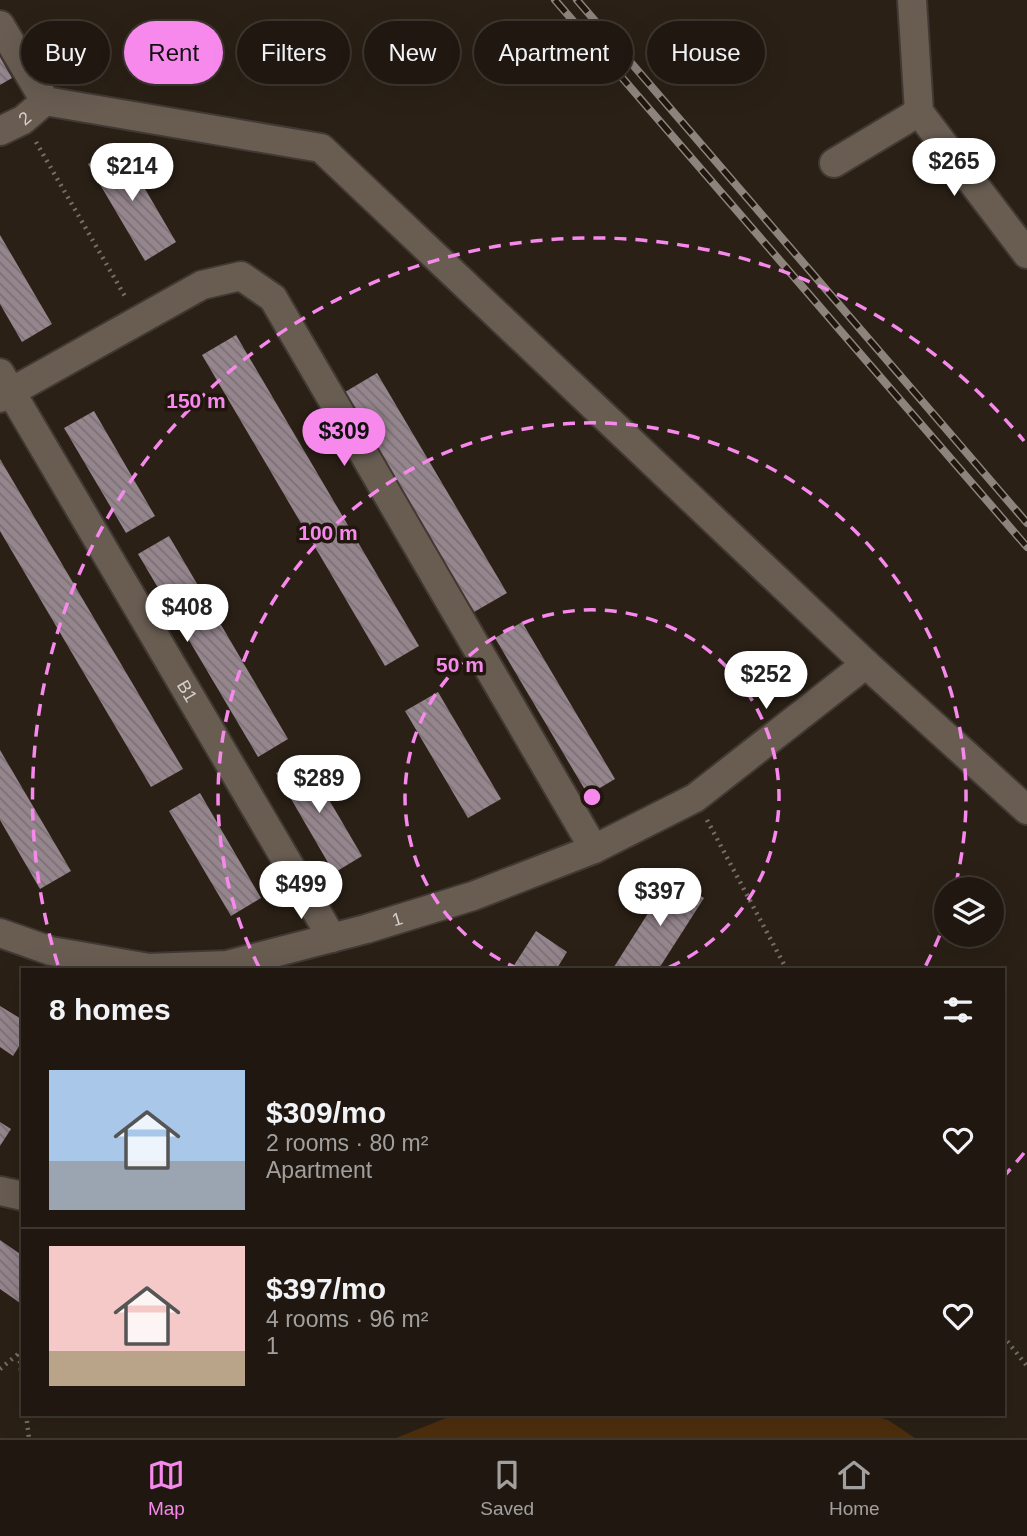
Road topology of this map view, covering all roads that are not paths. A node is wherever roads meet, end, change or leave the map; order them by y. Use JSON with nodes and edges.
{"nodes":[{"id":1,"x":912,"y":0,"type":"edge"},
{"id":2,"x":0,"y":25,"type":"edge"},
{"id":3,"x":45,"y":101,"type":"junction"},
{"id":4,"x":919,"y":112,"type":"junction"},
{"id":5,"x":12,"y":126,"type":"edge"},
{"id":6,"x":834,"y":163,"type":"dead end"},
{"id":7,"x":1027,"y":254,"type":"edge"},
{"id":8,"x":4,"y":388,"type":"edge"},
{"id":9,"x":866,"y":664,"type":"junction"},
{"id":10,"x":1027,"y":810,"type":"edge"},
{"id":11,"x":594,"y":849,"type":"junction"},
{"id":12,"x":0,"y":933,"type":"edge"},
{"id":13,"x":332,"y":938,"type":"junction"},
{"id":14,"x":0,"y":1191,"type":"edge"},
{"id":15,"x":21,"y":1196,"type":"edge"}],
"edges":[{"from":1,"to":4,"type":"street"},
{"from":2,"to":3,"type":"street"},
{"from":3,"to":5,"type":"street","name":"2"},
{"from":3,"to":9,"type":"street"},
{"from":4,"to":6,"type":"street"},
{"from":4,"to":7,"type":"street"},
{"from":8,"to":11,"type":"street"},
{"from":8,"to":13,"type":"street","name":"B1"},
{"from":9,"to":10,"type":"street"},
{"from":9,"to":11,"type":"street","name":"1"},
{"from":11,"to":13,"type":"street","name":"1"},
{"from":12,"to":13,"type":"street","name":"1"},
{"from":14,"to":15,"type":"street"}]}
